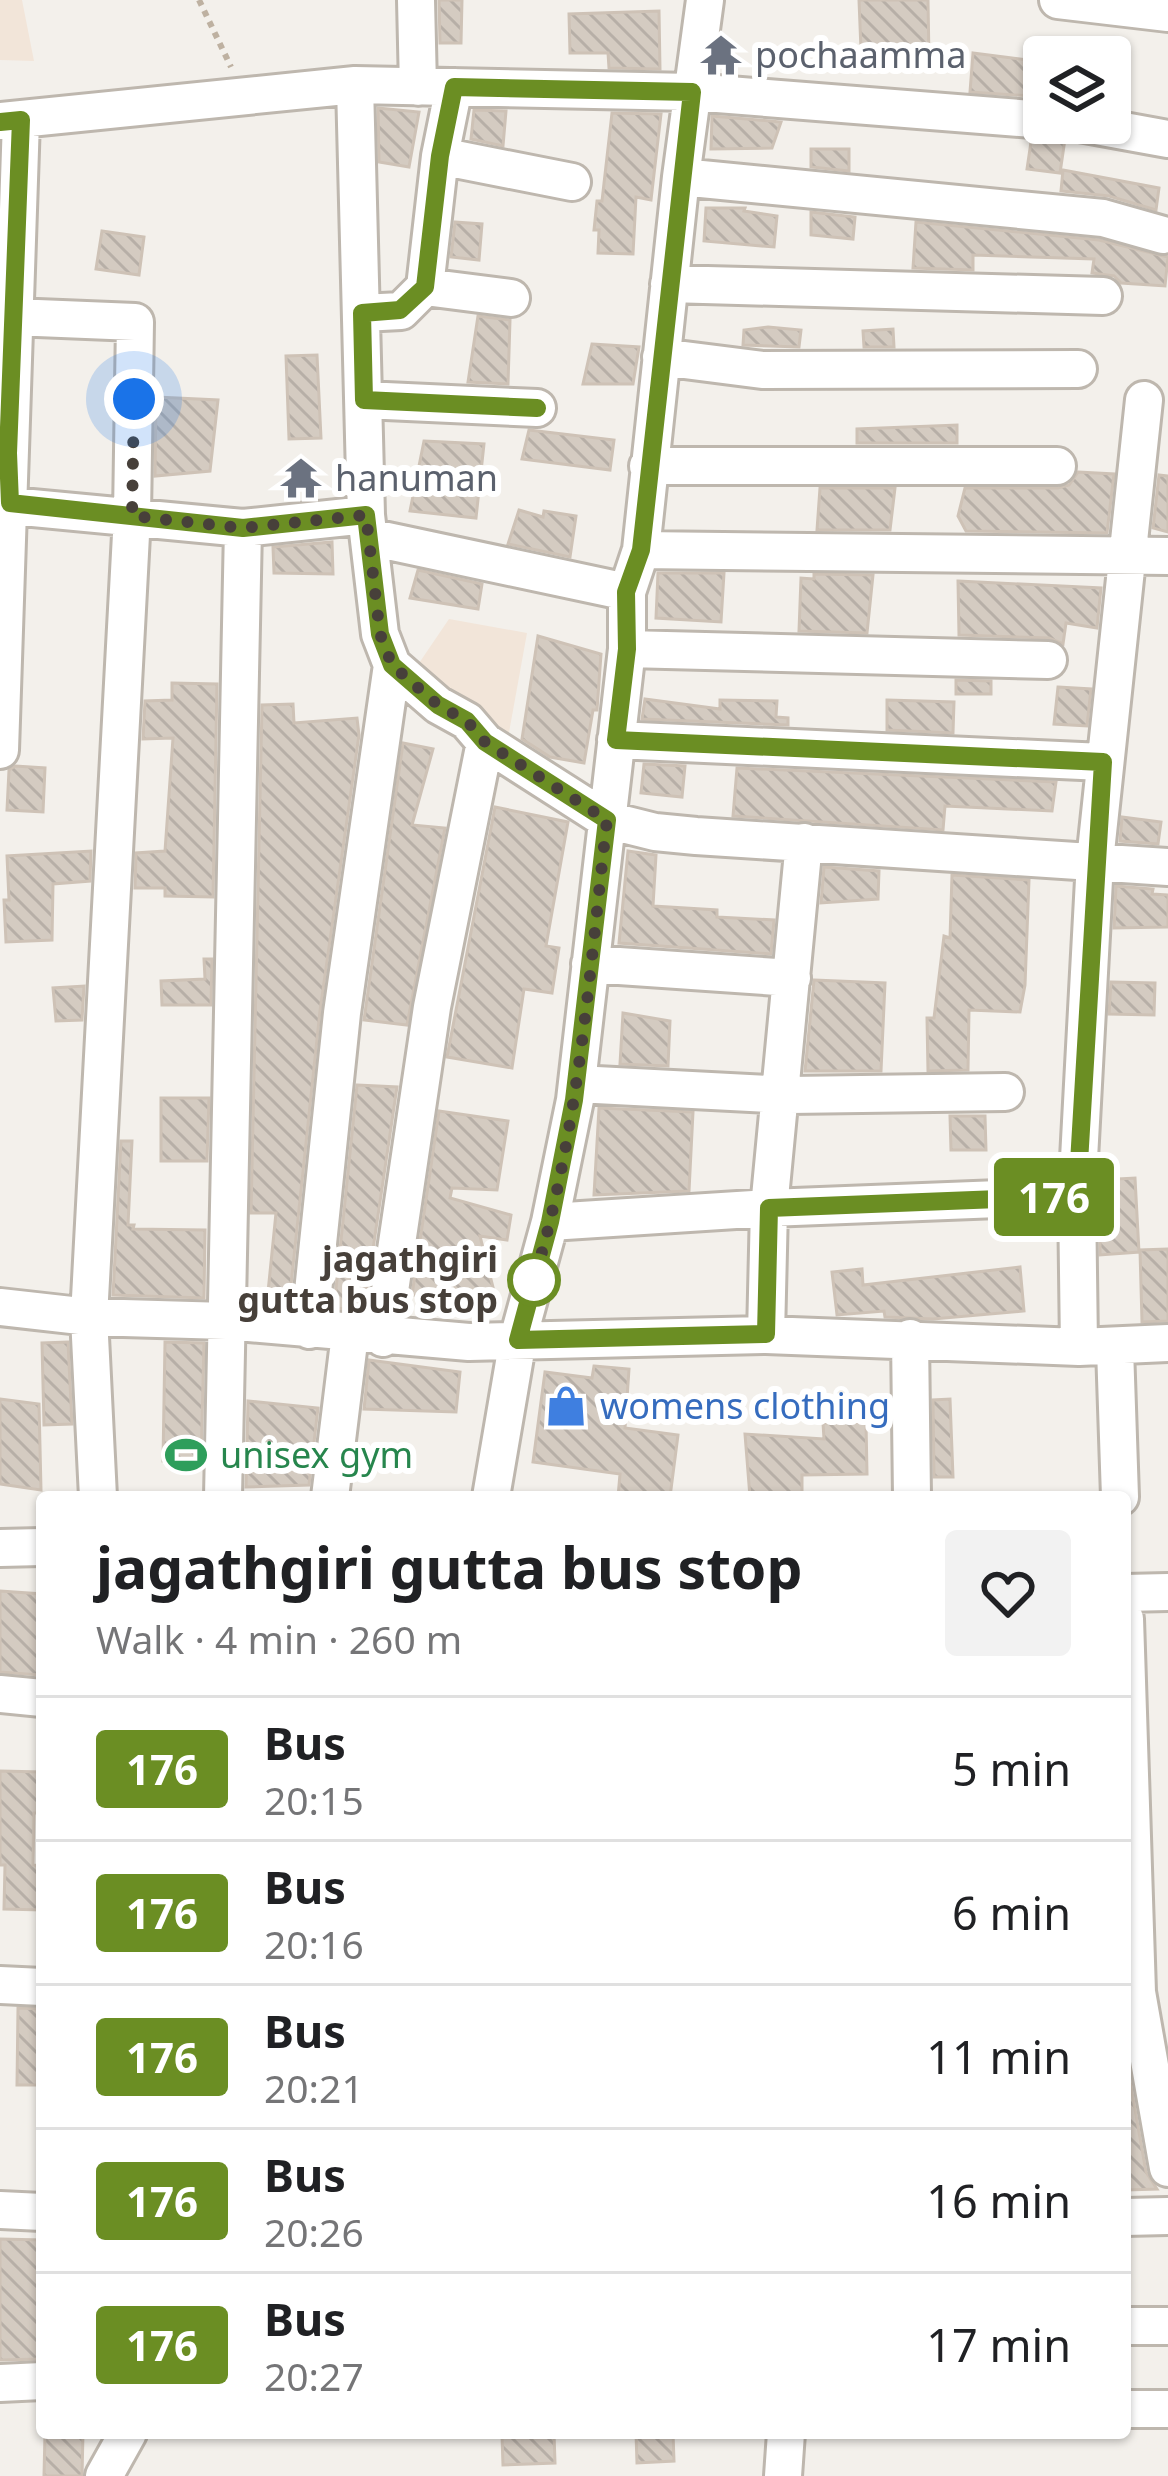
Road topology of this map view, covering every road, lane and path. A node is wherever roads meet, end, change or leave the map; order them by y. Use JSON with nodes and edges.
{"nodes":[{"id":1,"x":199,"y":0,"type":"edge"},
{"id":2,"x":416,"y":0,"type":"edge"},
{"id":3,"x":705,"y":0,"type":"edge"},
{"id":4,"x":1058,"y":0,"type":"edge"},
{"id":5,"x":1168,"y":13,"type":"edge"},
{"id":6,"x":355,"y":85,"type":"junction"},
{"id":7,"x":436,"y":87,"type":"junction"},
{"id":8,"x":692,"y":92,"type":"junction"},
{"id":9,"x":245,"y":96,"type":"junction"},
{"id":10,"x":1023,"y":118,"type":"edge"},
{"id":11,"x":10,"y":121,"type":"edge"},
{"id":12,"x":1131,"y":133,"type":"edge"},
{"id":13,"x":1168,"y":140,"type":"edge"},
{"id":14,"x":440,"y":156,"type":"junction"},
{"id":15,"x":681,"y":177,"type":"junction"},
{"id":16,"x":572,"y":182,"type":"dead end"},
{"id":17,"x":1162,"y":235,"type":"dead end"},
{"id":18,"x":669,"y":284,"type":"junction"},
{"id":19,"x":425,"y":287,"type":"junction"},
{"id":20,"x":1103,"y":296,"type":"dead end"},
{"id":21,"x":511,"y":298,"type":"dead end"},
{"id":22,"x":362,"y":313,"type":"junction"},
{"id":23,"x":14,"y":317,"type":"junction"},
{"id":24,"x":661,"y":357,"type":"junction"},
{"id":25,"x":1078,"y":369,"type":"dead end"},
{"id":26,"x":364,"y":400,"type":"junction"},
{"id":27,"x":1144,"y":400,"type":"dead end"},
{"id":28,"x":537,"y":408,"type":"dead end"},
{"id":29,"x":648,"y":466,"type":"junction"},
{"id":30,"x":1057,"y":466,"type":"dead end"},
{"id":31,"x":5,"y":504,"type":"edge"},
{"id":32,"x":132,"y":516,"type":"junction"},
{"id":33,"x":368,"y":526,"type":"junction"},
{"id":34,"x":243,"y":528,"type":"junction"},
{"id":35,"x":641,"y":550,"type":"junction"},
{"id":36,"x":1128,"y":553,"type":"junction"},
{"id":37,"x":1168,"y":556,"type":"edge"},
{"id":38,"x":626,"y":592,"type":"junction"},
{"id":39,"x":627,"y":649,"type":"junction"},
{"id":40,"x":1048,"y":660,"type":"dead end"},
{"id":41,"x":392,"y":665,"type":"junction"},
{"id":42,"x":616,"y":740,"type":"junction"},
{"id":43,"x":485,"y":742,"type":"junction"},
{"id":44,"x":0,"y":750,"type":"edge"},
{"id":45,"x":1103,"y":762,"type":"junction"},
{"id":46,"x":607,"y":820,"type":"junction"},
{"id":47,"x":804,"y":842,"type":"junction"},
{"id":48,"x":1095,"y":861,"type":"junction"},
{"id":49,"x":1168,"y":868,"type":"edge"},
{"id":50,"x":590,"y":964,"type":"junction"},
{"id":51,"x":792,"y":978,"type":"junction"},
{"id":52,"x":577,"y":1084,"type":"junction"},
{"id":53,"x":1005,"y":1092,"type":"dead end"},
{"id":54,"x":778,"y":1094,"type":"junction"},
{"id":55,"x":1077,"y":1196,"type":"junction"},
{"id":56,"x":769,"y":1208,"type":"junction"},
{"id":57,"x":550,"y":1222,"type":"junction"},
{"id":58,"x":0,"y":1306,"type":"edge"},
{"id":59,"x":89,"y":1317,"type":"junction"},
{"id":60,"x":226,"y":1321,"type":"junction"},
{"id":61,"x":309,"y":1330,"type":"junction"},
{"id":62,"x":766,"y":1334,"type":"junction"},
{"id":63,"x":367,"y":1336,"type":"junction"},
{"id":64,"x":910,"y":1338,"type":"junction"},
{"id":65,"x":518,"y":1340,"type":"junction"},
{"id":66,"x":1168,"y":1343,"type":"edge"},
{"id":67,"x":1097,"y":1348,"type":"junction"},
{"id":68,"x":98,"y":1491,"type":"edge"},
{"id":69,"x":223,"y":1491,"type":"edge"},
{"id":70,"x":331,"y":1491,"type":"edge"},
{"id":71,"x":491,"y":1491,"type":"edge"},
{"id":72,"x":912,"y":1491,"type":"edge"},
{"id":73,"x":1119,"y":1491,"type":"edge"},
{"id":74,"x":36,"y":1547,"type":"edge"},
{"id":75,"x":0,"y":1548,"type":"edge"},
{"id":76,"x":1168,"y":1592,"type":"edge"},
{"id":77,"x":1131,"y":1593,"type":"edge"},
{"id":78,"x":0,"y":1694,"type":"edge"},
{"id":79,"x":36,"y":1697,"type":"edge"},
{"id":80,"x":0,"y":1985,"type":"edge"},
{"id":81,"x":36,"y":1987,"type":"edge"},
{"id":82,"x":1131,"y":1991,"type":"edge"},
{"id":83,"x":1137,"y":2073,"type":"edge"},
{"id":84,"x":1168,"y":2168,"type":"edge"},
{"id":85,"x":0,"y":2210,"type":"edge"},
{"id":86,"x":36,"y":2212,"type":"edge"},
{"id":87,"x":1168,"y":2216,"type":"edge"},
{"id":88,"x":1131,"y":2217,"type":"edge"},
{"id":89,"x":1131,"y":2326,"type":"edge"},
{"id":90,"x":1168,"y":2326,"type":"edge"},
{"id":91,"x":36,"y":2381,"type":"edge"},
{"id":92,"x":0,"y":2384,"type":"edge"},
{"id":93,"x":1131,"y":2409,"type":"edge"},
{"id":94,"x":1168,"y":2409,"type":"edge"},
{"id":95,"x":125,"y":2439,"type":"edge"},
{"id":96,"x":786,"y":2439,"type":"edge"},
{"id":97,"x":104,"y":2476,"type":"edge"},
{"id":98,"x":783,"y":2476,"type":"edge"}],
"edges":[{"from":1,"to":9,"type":"path"},
{"from":2,"to":7,"type":"street"},
{"from":3,"to":8,"type":"street"},
{"from":4,"to":5,"type":"street"},
{"from":6,"to":7,"type":"street"},
{"from":6,"to":9,"type":"street"},
{"from":6,"to":22,"type":"street"},
{"from":7,"to":8,"type":"street"},
{"from":7,"to":14,"type":"street"},
{"from":8,"to":10,"type":"street"},
{"from":8,"to":15,"type":"street"},
{"from":9,"to":11,"type":"street"},
{"from":11,"to":23,"type":"street"},
{"from":12,"to":13,"type":"street"},
{"from":14,"to":16,"type":"street"},
{"from":14,"to":19,"type":"street"},
{"from":15,"to":17,"type":"street"},
{"from":15,"to":18,"type":"street"},
{"from":18,"to":20,"type":"street"},
{"from":18,"to":24,"type":"street"},
{"from":19,"to":21,"type":"street"},
{"from":19,"to":22,"type":"street"},
{"from":22,"to":26,"type":"street"},
{"from":23,"to":31,"type":"street"},
{"from":23,"to":32,"type":"street"},
{"from":24,"to":25,"type":"street"},
{"from":24,"to":29,"type":"street"},
{"from":26,"to":28,"type":"street"},
{"from":26,"to":33,"type":"street"},
{"from":27,"to":36,"type":"street"},
{"from":29,"to":30,"type":"street"},
{"from":29,"to":35,"type":"street"},
{"from":31,"to":32,"type":"street"},
{"from":31,"to":44,"type":"street"},
{"from":32,"to":34,"type":"street"},
{"from":32,"to":59,"type":"street"},
{"from":33,"to":34,"type":"street"},
{"from":33,"to":38,"type":"street"},
{"from":33,"to":41,"type":"street"},
{"from":34,"to":60,"type":"street"},
{"from":35,"to":36,"type":"street"},
{"from":35,"to":38,"type":"street"},
{"from":36,"to":37,"type":"street"},
{"from":36,"to":45,"type":"street"},
{"from":38,"to":39,"type":"street"},
{"from":39,"to":40,"type":"street"},
{"from":39,"to":42,"type":"street"},
{"from":41,"to":43,"type":"street"},
{"from":41,"to":61,"type":"street"},
{"from":42,"to":45,"type":"street"},
{"from":42,"to":46,"type":"street"},
{"from":43,"to":46,"type":"street"},
{"from":43,"to":63,"type":"street"},
{"from":45,"to":48,"type":"street"},
{"from":46,"to":47,"type":"street"},
{"from":46,"to":50,"type":"street"},
{"from":47,"to":48,"type":"street"},
{"from":47,"to":51,"type":"street"},
{"from":48,"to":49,"type":"street"},
{"from":48,"to":55,"type":"street"},
{"from":50,"to":51,"type":"street"},
{"from":50,"to":52,"type":"street"},
{"from":51,"to":54,"type":"street"},
{"from":52,"to":54,"type":"street"},
{"from":52,"to":57,"type":"street"},
{"from":53,"to":54,"type":"street"},
{"from":54,"to":56,"type":"street"},
{"from":55,"to":56,"type":"street"},
{"from":55,"to":67,"type":"street"},
{"from":56,"to":57,"type":"street"},
{"from":56,"to":62,"type":"street"},
{"from":57,"to":65,"type":"street"},
{"from":58,"to":59,"type":"street"},
{"from":59,"to":60,"type":"street"},
{"from":59,"to":68,"type":"street"},
{"from":60,"to":61,"type":"street"},
{"from":60,"to":69,"type":"street"},
{"from":61,"to":63,"type":"street"},
{"from":62,"to":64,"type":"street"},
{"from":62,"to":65,"type":"street"},
{"from":63,"to":65,"type":"street"},
{"from":63,"to":70,"type":"street"},
{"from":64,"to":67,"type":"street"},
{"from":64,"to":72,"type":"street"},
{"from":65,"to":71,"type":"street"},
{"from":66,"to":67,"type":"street"},
{"from":67,"to":73,"type":"street"},
{"from":74,"to":75,"type":"street"},
{"from":76,"to":77,"type":"street"},
{"from":78,"to":79,"type":"street"},
{"from":80,"to":81,"type":"street"},
{"from":82,"to":83,"type":"street"},
{"from":83,"to":84,"type":"street"},
{"from":85,"to":86,"type":"street"},
{"from":87,"to":88,"type":"street"},
{"from":89,"to":90,"type":"street"},
{"from":91,"to":92,"type":"street"},
{"from":93,"to":94,"type":"street"},
{"from":95,"to":97,"type":"street"},
{"from":96,"to":98,"type":"street"}]}
